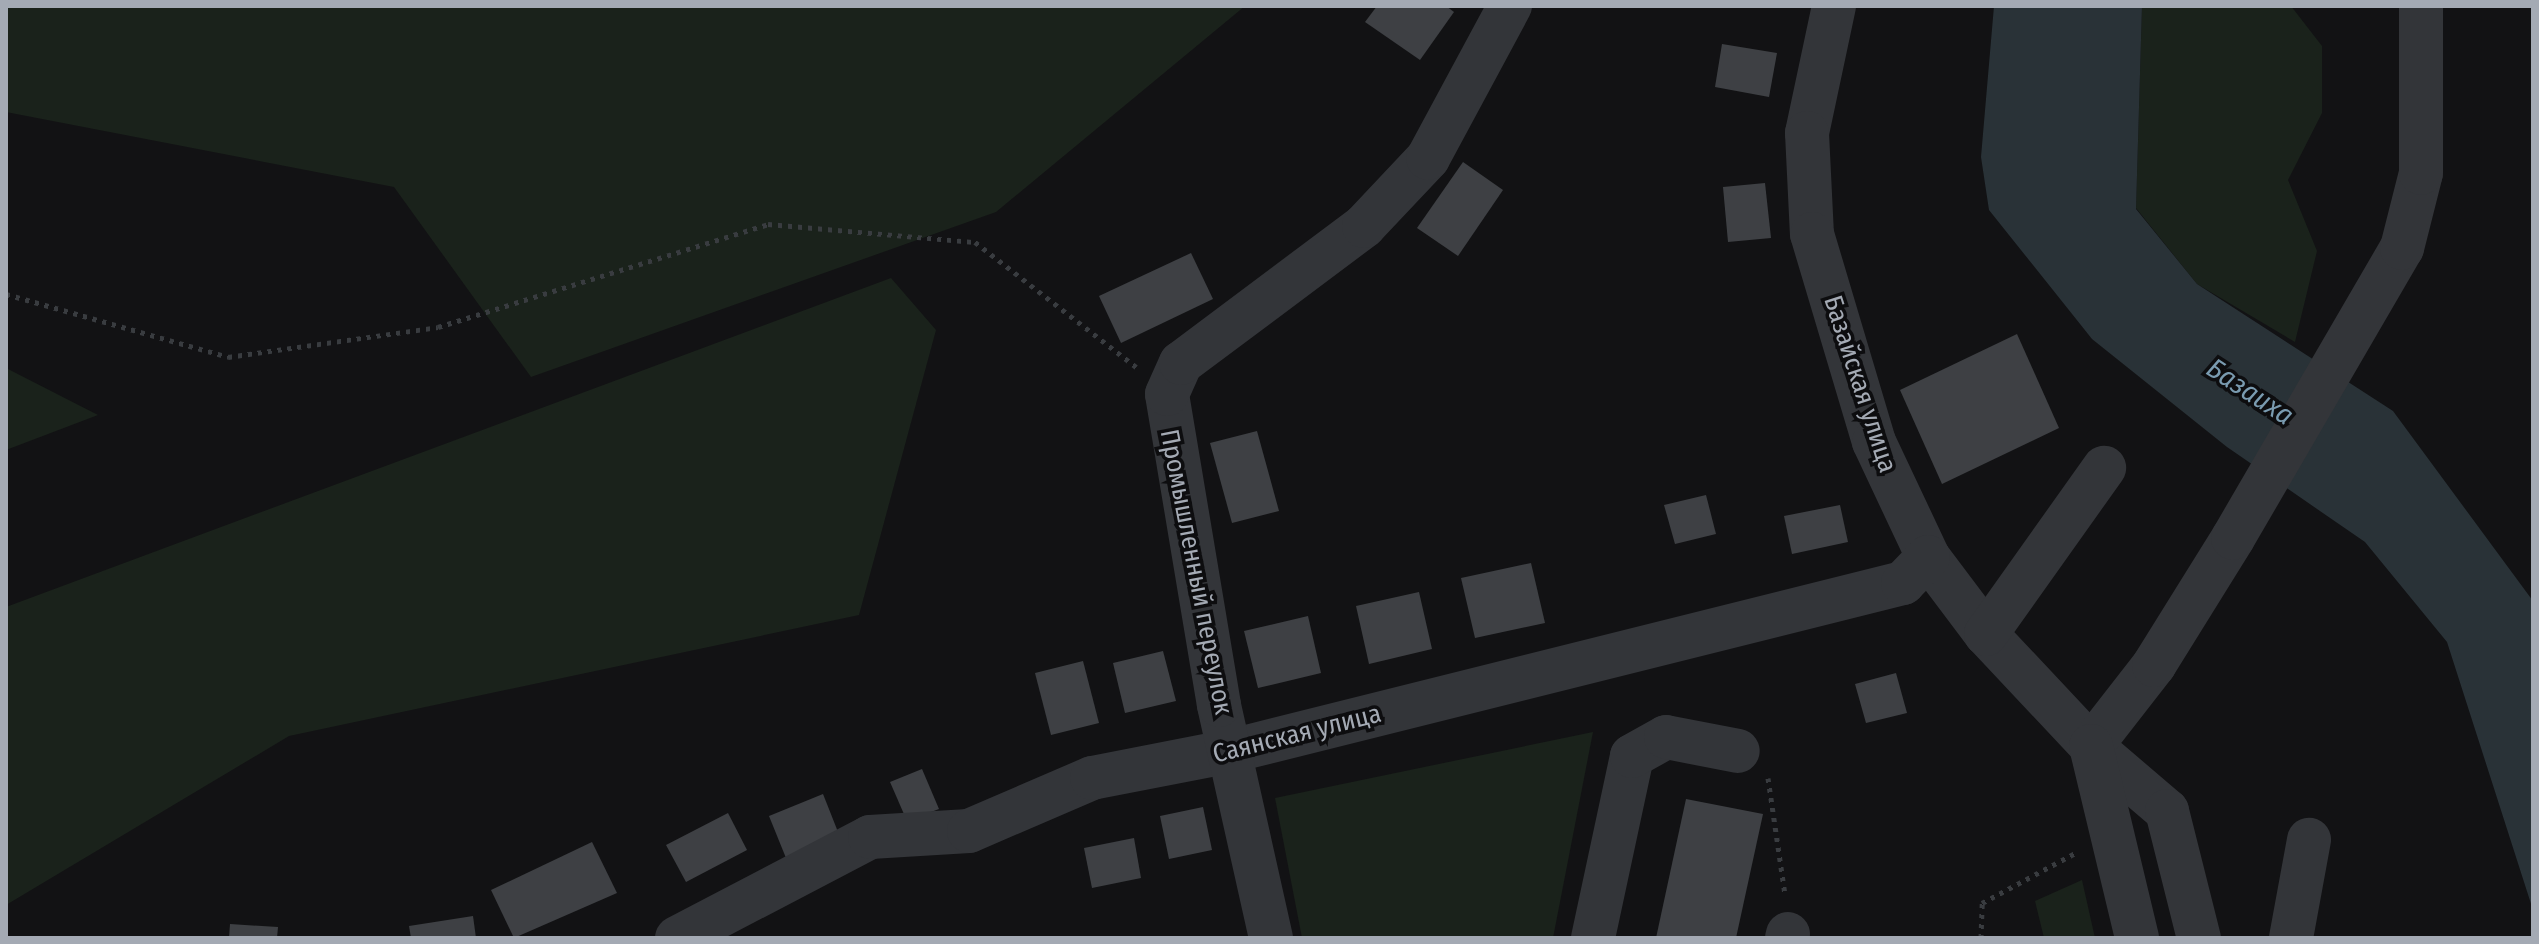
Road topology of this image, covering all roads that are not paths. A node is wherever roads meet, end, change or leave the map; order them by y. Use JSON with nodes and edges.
{"nodes":[{"id":1,"x":1510,"y":6,"type":"edge"},
{"id":2,"x":1834,"y":6,"type":"edge"},
{"id":3,"x":2421,"y":6,"type":"edge"},
{"id":4,"x":2104,"y":468,"type":"dead end"},
{"id":5,"x":1928,"y":557,"type":"junction"},
{"id":6,"x":1986,"y":634,"type":"junction"},
{"id":7,"x":2091,"y":746,"type":"junction"},
{"id":8,"x":1231,"y":751,"type":"junction"},
{"id":9,"x":1738,"y":751,"type":"road end"},
{"id":10,"x":2309,"y":840,"type":"dead end"},
{"id":11,"x":800,"y":874,"type":"junction"},
{"id":12,"x":677,"y":938,"type":"edge"},
{"id":13,"x":743,"y":938,"type":"edge"},
{"id":14,"x":1271,"y":938,"type":"edge"},
{"id":15,"x":1593,"y":938,"type":"edge"},
{"id":16,"x":2137,"y":938,"type":"edge"},
{"id":17,"x":2199,"y":938,"type":"edge"},
{"id":18,"x":2291,"y":938,"type":"edge"}],
"edges":[{"from":1,"to":8,"type":"street","name":"Промышленный переулок"},
{"from":2,"to":5,"type":"street","name":"Базайская улица"},
{"from":3,"to":7,"type":"street"},
{"from":4,"to":6,"type":"street"},
{"from":5,"to":6,"type":"street","name":"Базайская улица"},
{"from":5,"to":8,"type":"street","name":"Саянская улица"},
{"from":6,"to":7,"type":"street","name":"Базайская улица"},
{"from":7,"to":16,"type":"street"},
{"from":7,"to":17,"type":"street","name":"Базайская улица"},
{"from":8,"to":11,"type":"street","name":"Саянская улица"},
{"from":8,"to":14,"type":"street","name":"Промышленный переулок"},
{"from":9,"to":15,"type":"street"},
{"from":10,"to":18,"type":"street"},
{"from":11,"to":12,"type":"street","name":"Саянская улица"},
{"from":11,"to":13,"type":"street"}]}
